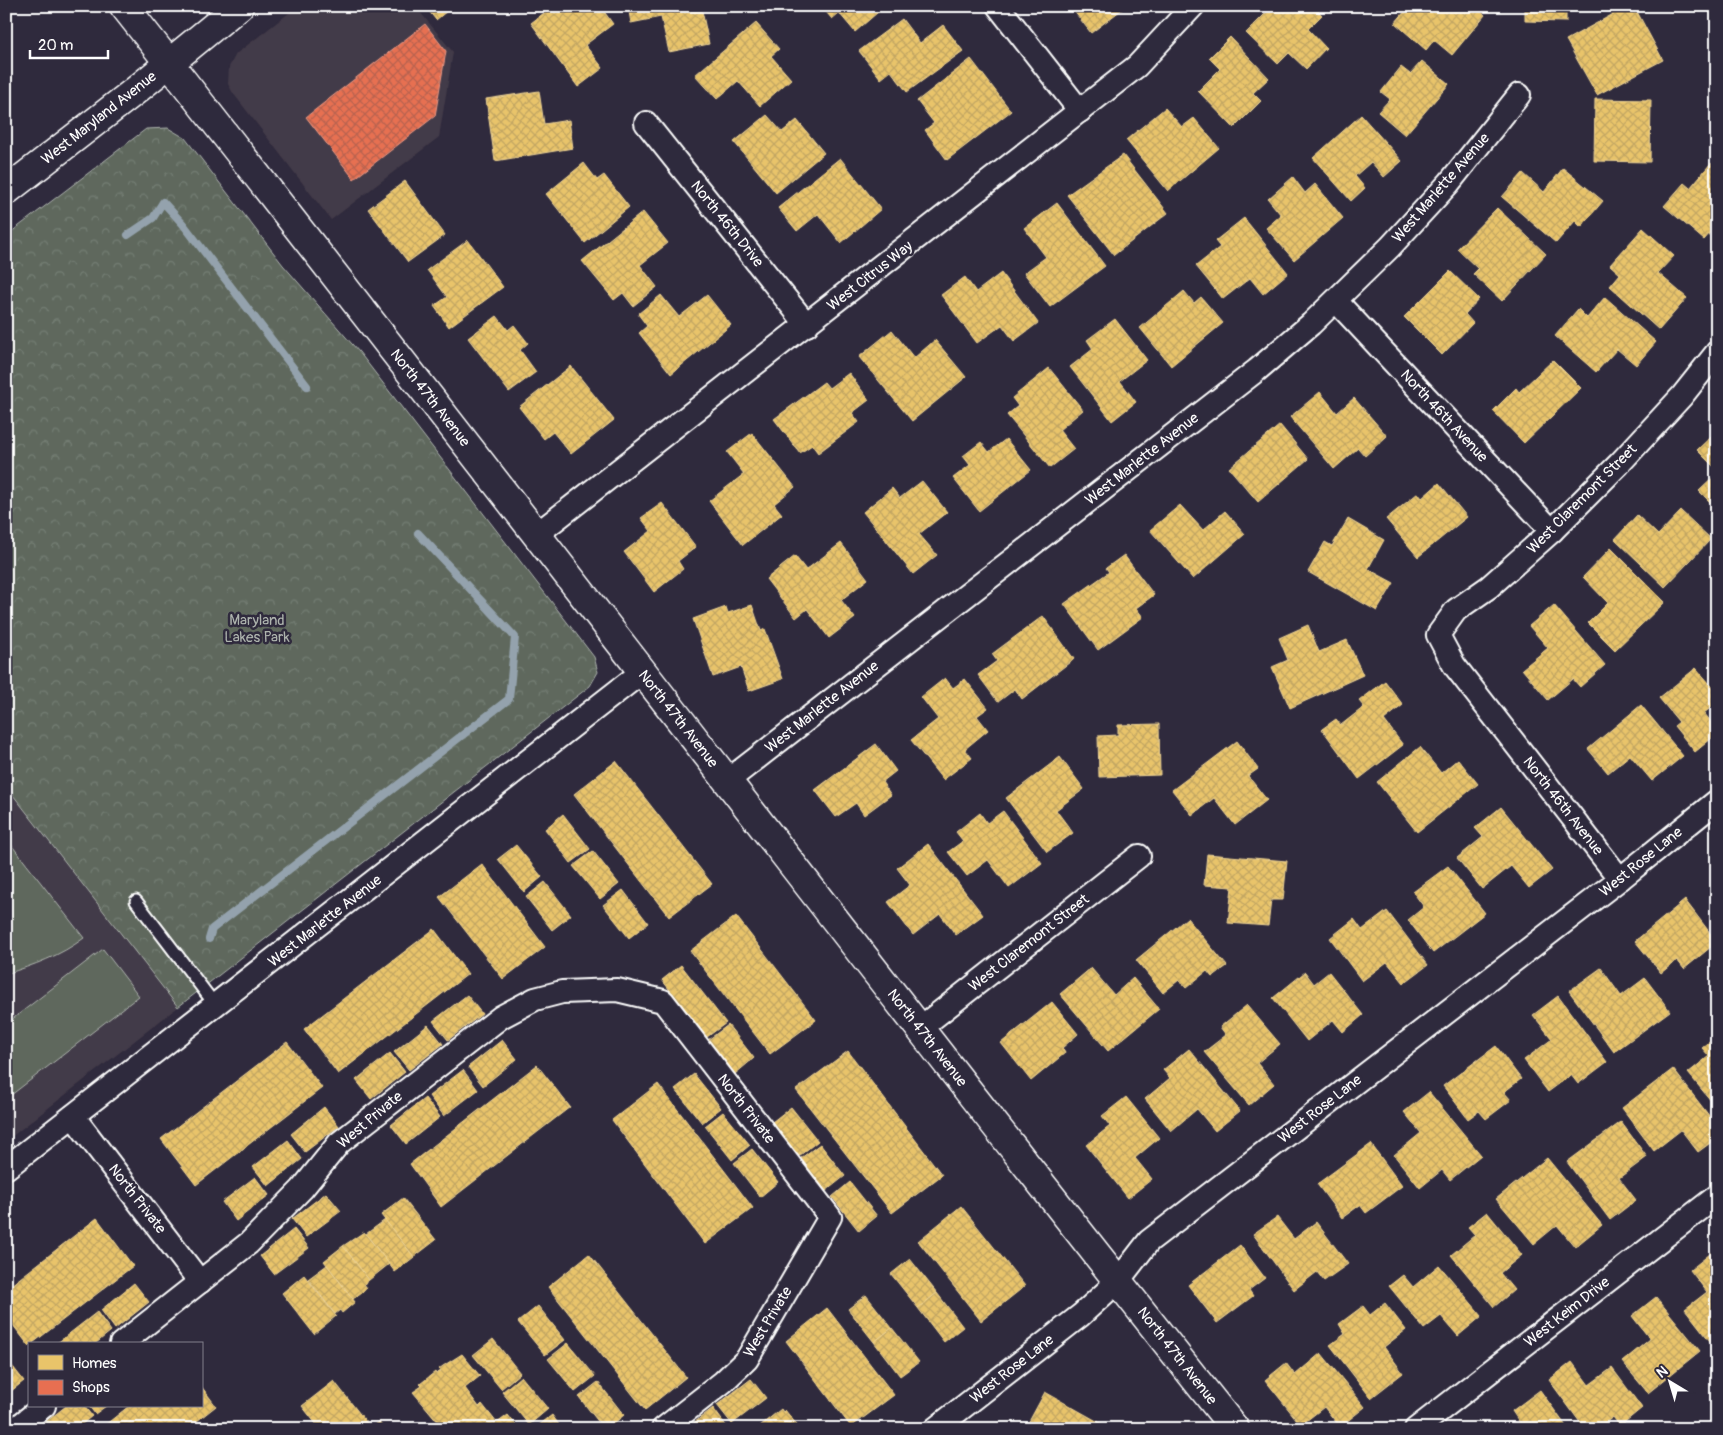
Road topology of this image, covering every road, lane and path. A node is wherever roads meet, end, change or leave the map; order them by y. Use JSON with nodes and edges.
{"nodes":[{"id":1,"x":124,"y":6,"type":"edge"},
{"id":2,"x":238,"y":6,"type":"edge"},
{"id":3,"x":998,"y":6,"type":"edge"},
{"id":4,"x":1193,"y":6,"type":"edge"},
{"id":5,"x":169,"y":63,"type":"junction"},
{"id":6,"x":1519,"y":94,"type":"dead end"},
{"id":7,"x":1080,"y":111,"type":"junction"},
{"id":8,"x":646,"y":123,"type":"dead end"},
{"id":9,"x":6,"y":191,"type":"edge"},
{"id":10,"x":1336,"y":300,"type":"junction"},
{"id":11,"x":807,"y":325,"type":"junction"},
{"id":12,"x":1717,"y":352,"type":"edge"},
{"id":13,"x":1552,"y":531,"type":"junction"},
{"id":14,"x":537,"y":534,"type":"junction"},
{"id":15,"x":1438,"y":635,"type":"joint"},
{"id":16,"x":642,"y":672,"type":"junction"},
{"id":17,"x":726,"y":782,"type":"junction"},
{"id":18,"x":1717,"y":801,"type":"edge"},
{"id":19,"x":1139,"y":856,"type":"dead end"},
{"id":20,"x":1620,"y":879,"type":"junction"},
{"id":21,"x":136,"y":901,"type":"dead end"},
{"id":22,"x":663,"y":1001,"type":"joint"},
{"id":23,"x":216,"y":1006,"type":"junction"},
{"id":24,"x":920,"y":1029,"type":"junction"},
{"id":25,"x":73,"y":1116,"type":"junction"},
{"id":26,"x":6,"y":1168,"type":"edge"},
{"id":27,"x":1717,"y":1196,"type":"edge"},
{"id":28,"x":830,"y":1217,"type":"joint"},
{"id":29,"x":1118,"y":1281,"type":"junction"},
{"id":30,"x":200,"y":1282,"type":"junction"},
{"id":31,"x":124,"y":1342,"type":"edge"},
{"id":32,"x":41,"y":1408,"type":"edge"},
{"id":33,"x":15,"y":1429,"type":"edge"},
{"id":34,"x":663,"y":1429,"type":"edge"},
{"id":35,"x":935,"y":1429,"type":"edge"},
{"id":36,"x":1235,"y":1429,"type":"edge"},
{"id":37,"x":1416,"y":1429,"type":"edge"}],
"edges":[{"from":1,"to":5,"type":"street","name":"North 47th Avenue"},
{"from":2,"to":5,"type":"street","name":"West Maryland Avenue"},
{"from":3,"to":7,"type":"street"},
{"from":4,"to":7,"type":"street","name":"West Citrus Way"},
{"from":5,"to":9,"type":"street","name":"West Maryland Avenue"},
{"from":5,"to":14,"type":"street","name":"North 47th Avenue"},
{"from":6,"to":10,"type":"street","name":"West Marlette Avenue"},
{"from":7,"to":11,"type":"street","name":"West Citrus Way"},
{"from":8,"to":11,"type":"street","name":"North 46th Drive"},
{"from":10,"to":13,"type":"street","name":"North 46th Avenue"},
{"from":10,"to":17,"type":"street","name":"West Marlette Avenue"},
{"from":11,"to":14,"type":"street","name":"West Citrus Way"},
{"from":12,"to":13,"type":"street","name":"West Claremont Street"},
{"from":13,"to":15,"type":"street","name":"West Claremont Street"},
{"from":14,"to":16,"type":"street","name":"North 47th Avenue"},
{"from":15,"to":20,"type":"street","name":"North 46th Avenue"},
{"from":16,"to":17,"type":"street","name":"North 47th Avenue"},
{"from":16,"to":23,"type":"street","name":"West Marlette Avenue"},
{"from":17,"to":24,"type":"street","name":"North 47th Avenue"},
{"from":18,"to":20,"type":"street","name":"West Rose Lane"},
{"from":19,"to":24,"type":"street","name":"West Claremont Street"},
{"from":20,"to":29,"type":"street","name":"West Rose Lane"},
{"from":21,"to":23,"type":"lane"},
{"from":22,"to":28,"type":"street","name":"North Private"},
{"from":22,"to":30,"type":"street","name":"West Private"},
{"from":23,"to":25,"type":"street","name":"West Marlette Avenue"},
{"from":24,"to":29,"type":"street","name":"North 47th Avenue"},
{"from":25,"to":26,"type":"street","name":"West Marlette Avenue"},
{"from":25,"to":30,"type":"street","name":"North Private"},
{"from":27,"to":37,"type":"street","name":"West Keim Drive"},
{"from":28,"to":34,"type":"street","name":"West Private"},
{"from":29,"to":35,"type":"street","name":"West Rose Lane"},
{"from":29,"to":36,"type":"street","name":"North 47th Avenue"},
{"from":30,"to":31,"type":"street","name":"West Private"},
{"from":32,"to":33,"type":"street"}]}
